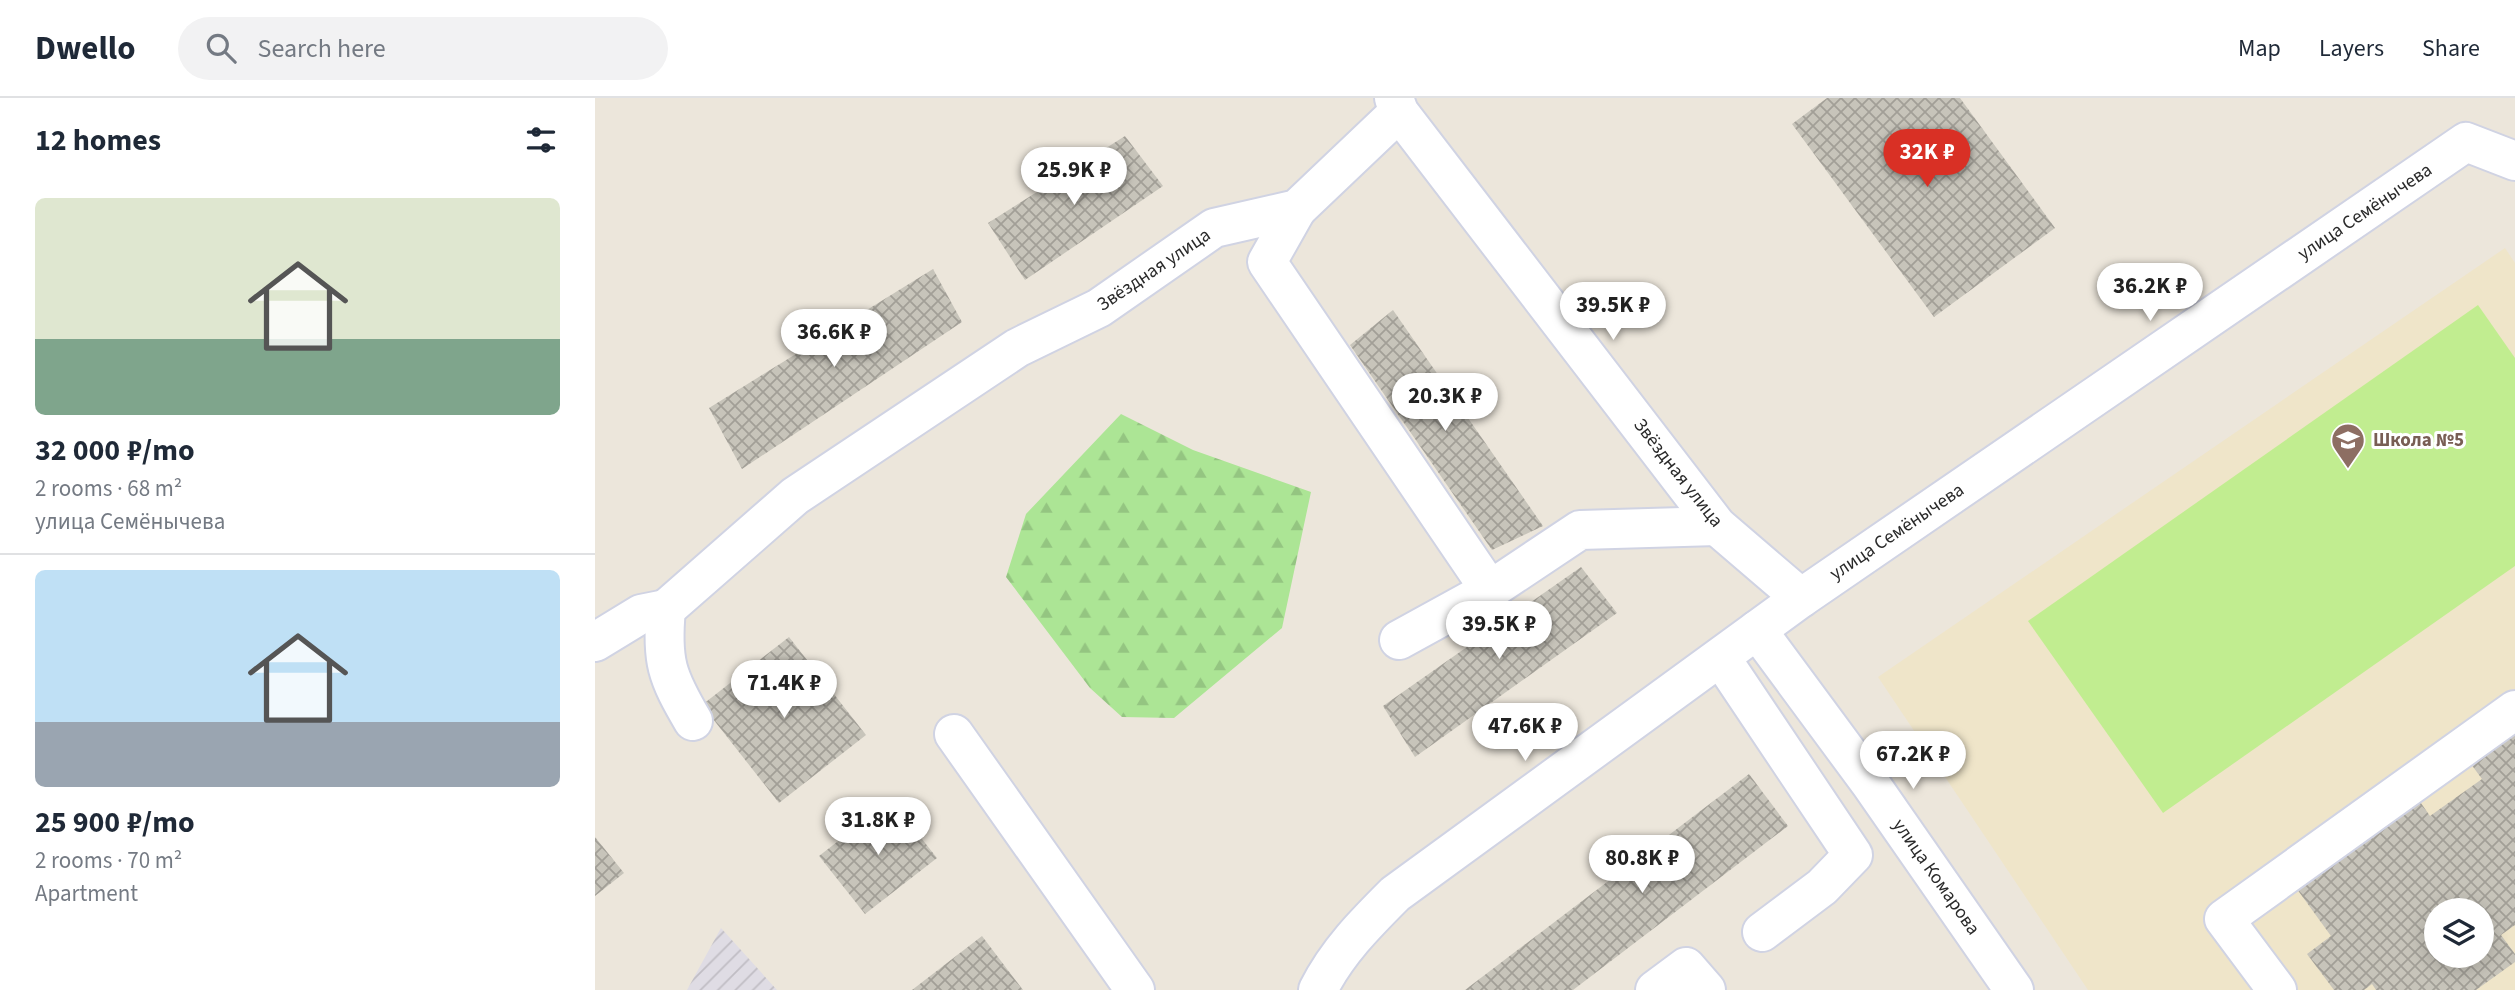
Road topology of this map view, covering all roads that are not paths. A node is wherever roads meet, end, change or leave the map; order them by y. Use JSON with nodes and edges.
{"nodes":[{"id":1,"x":1397,"y":105,"type":"edge"},
{"id":2,"x":2515,"y":160,"type":"edge"},
{"id":3,"x":1297,"y":209,"type":"junction"},
{"id":4,"x":1717,"y":526,"type":"junction"},
{"id":5,"x":1490,"y":590,"type":"junction"},
{"id":6,"x":1801,"y":598,"type":"junction"},
{"id":7,"x":666,"y":609,"type":"junction"},
{"id":8,"x":1757,"y":631,"type":"junction"},
{"id":9,"x":1399,"y":640,"type":"dead end"},
{"id":10,"x":595,"y":642,"type":"edge"},
{"id":11,"x":1721,"y":658,"type":"junction"},
{"id":12,"x":2515,"y":710,"type":"edge"},
{"id":13,"x":693,"y":721,"type":"dead end"},
{"id":14,"x":954,"y":734,"type":"dead end"},
{"id":15,"x":1762,"y":932,"type":"dead end"},
{"id":16,"x":1135,"y":990,"type":"edge"},
{"id":17,"x":1318,"y":990,"type":"edge"},
{"id":18,"x":1655,"y":990,"type":"edge"},
{"id":19,"x":1706,"y":990,"type":"edge"},
{"id":20,"x":2014,"y":990,"type":"edge"},
{"id":21,"x":2277,"y":990,"type":"edge"}],
"edges":[{"from":1,"to":3,"type":"street","name":"Звёздная улица"},
{"from":1,"to":4,"type":"street","name":"Звёздная улица"},
{"from":2,"to":6,"type":"street","name":"улица Семёнычева"},
{"from":3,"to":5,"type":"street"},
{"from":3,"to":7,"type":"street","name":"Звёздная улица"},
{"from":4,"to":5,"type":"street"},
{"from":4,"to":6,"type":"street","name":"Звёздная улица"},
{"from":5,"to":9,"type":"street"},
{"from":6,"to":8,"type":"street","name":"улица Семёнычева"},
{"from":7,"to":10,"type":"street"},
{"from":7,"to":13,"type":"street"},
{"from":8,"to":11,"type":"street","name":"улица Семёнычева"},
{"from":8,"to":20,"type":"street","name":"улица Комарова"},
{"from":11,"to":15,"type":"street"},
{"from":11,"to":17,"type":"street","name":"улица Семёнычева"},
{"from":12,"to":21,"type":"street"},
{"from":14,"to":16,"type":"street"},
{"from":18,"to":19,"type":"street"}]}
